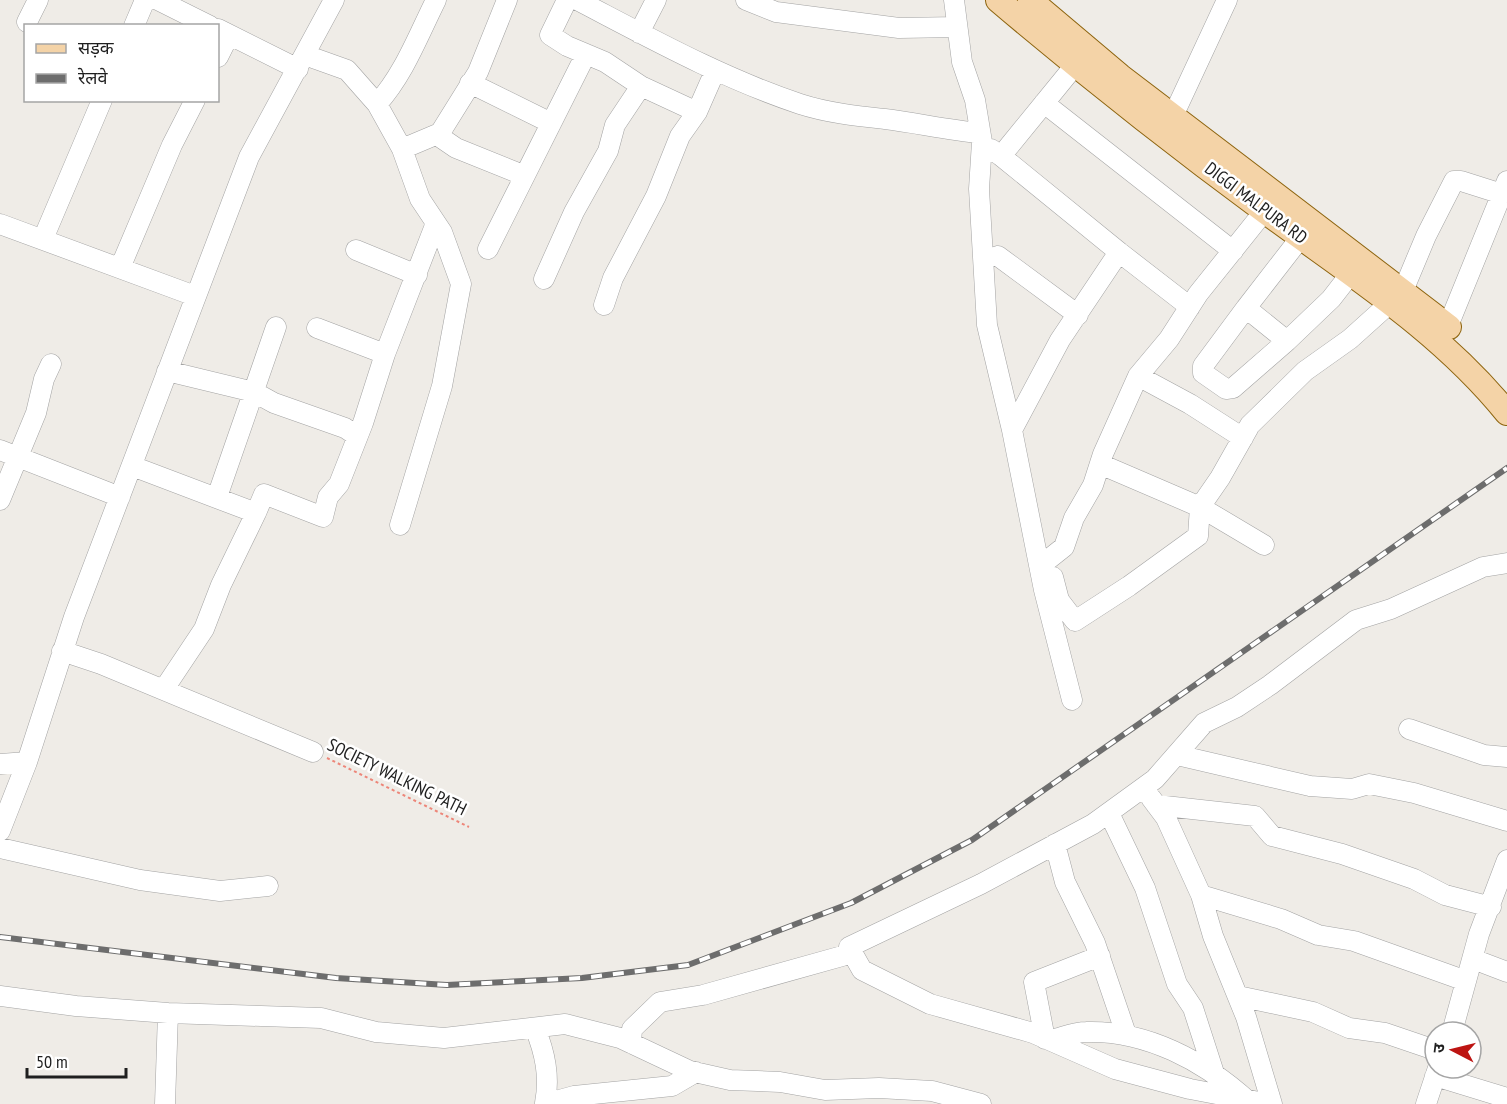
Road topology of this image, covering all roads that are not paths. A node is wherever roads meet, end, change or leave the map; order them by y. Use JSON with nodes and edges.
{"nodes":[{"id":1,"x":38,"y":0,"type":"edge"},
{"id":2,"x":145,"y":0,"type":"edge"},
{"id":3,"x":158,"y":0,"type":"edge"},
{"id":4,"x":334,"y":0,"type":"edge"},
{"id":5,"x":436,"y":0,"type":"edge"},
{"id":6,"x":507,"y":0,"type":"edge"},
{"id":7,"x":567,"y":0,"type":"edge"},
{"id":8,"x":577,"y":0,"type":"edge"},
{"id":9,"x":656,"y":0,"type":"edge"},
{"id":10,"x":746,"y":0,"type":"edge"},
{"id":11,"x":954,"y":0,"type":"edge"},
{"id":12,"x":998,"y":0,"type":"edge"},
{"id":13,"x":1030,"y":0,"type":"edge"},
{"id":14,"x":1227,"y":0,"type":"edge"},
{"id":15,"x":27,"y":22,"type":"dead end"},
{"id":16,"x":135,"y":24,"type":"edge"},
{"id":17,"x":206,"y":24,"type":"edge"},
{"id":18,"x":957,"y":27,"type":"junction"},
{"id":19,"x":223,"y":32,"type":"edge"},
{"id":20,"x":639,"y":33,"type":"junction"},
{"id":21,"x":219,"y":52,"type":"edge"},
{"id":22,"x":586,"y":54,"type":"junction"},
{"id":23,"x":301,"y":62,"type":"junction"},
{"id":24,"x":1076,"y":64,"type":"junction"},
{"id":25,"x":715,"y":71,"type":"junction"},
{"id":26,"x":470,"y":83,"type":"junction"},
{"id":27,"x":641,"y":86,"type":"junction"},
{"id":28,"x":101,"y":102,"type":"edge"},
{"id":29,"x":194,"y":102,"type":"edge"},
{"id":30,"x":1044,"y":103,"type":"junction"},
{"id":31,"x":377,"y":105,"type":"junction"},
{"id":32,"x":697,"y":112,"type":"junction"},
{"id":33,"x":1173,"y":116,"type":"junction"},
{"id":34,"x":551,"y":123,"type":"junction"},
{"id":35,"x":437,"y":135,"type":"junction"},
{"id":36,"x":981,"y":137,"type":"junction"},
{"id":37,"x":402,"y":149,"type":"junction"},
{"id":38,"x":1001,"y":156,"type":"junction"},
{"id":39,"x":523,"y":175,"type":"junction"},
{"id":40,"x":1505,"y":187,"type":"edge"},
{"id":41,"x":1271,"y":202,"type":"junction"},
{"id":42,"x":436,"y":223,"type":"junction"},
{"id":43,"x":0,"y":225,"type":"edge"},
{"id":44,"x":1301,"y":237,"type":"junction"},
{"id":45,"x":42,"y":240,"type":"junction"},
{"id":46,"x":488,"y":249,"type":"dead end"},
{"id":47,"x":356,"y":250,"type":"dead end"},
{"id":48,"x":1233,"y":251,"type":"junction"},
{"id":49,"x":1119,"y":252,"type":"junction"},
{"id":50,"x":998,"y":256,"type":"dead end"},
{"id":51,"x":120,"y":268,"type":"junction"},
{"id":52,"x":1348,"y":270,"type":"junction"},
{"id":53,"x":417,"y":275,"type":"junction"},
{"id":54,"x":544,"y":279,"type":"dead end"},
{"id":55,"x":195,"y":296,"type":"junction"},
{"id":56,"x":1397,"y":297,"type":"junction"},
{"id":57,"x":604,"y":306,"type":"dead end"},
{"id":58,"x":1190,"y":307,"type":"junction"},
{"id":59,"x":1246,"y":308,"type":"junction"},
{"id":60,"x":1078,"y":315,"type":"junction"},
{"id":61,"x":1448,"y":326,"type":"junction"},
{"id":62,"x":276,"y":327,"type":"dead end"},
{"id":63,"x":317,"y":328,"type":"dead end"},
{"id":64,"x":1287,"y":341,"type":"junction"},
{"id":65,"x":1459,"y":349,"type":"junction"},
{"id":66,"x":385,"y":354,"type":"junction"},
{"id":67,"x":51,"y":364,"type":"dead end"},
{"id":68,"x":167,"y":371,"type":"junction"},
{"id":69,"x":1138,"y":376,"type":"junction"},
{"id":70,"x":254,"y":392,"type":"junction"},
{"id":71,"x":1507,"y":392,"type":"edge"},
{"id":72,"x":1507,"y":413,"type":"edge"},
{"id":73,"x":1012,"y":430,"type":"junction"},
{"id":74,"x":357,"y":436,"type":"junction"},
{"id":75,"x":1243,"y":438,"type":"junction"},
{"id":76,"x":9,"y":453,"type":"edge"},
{"id":77,"x":1100,"y":464,"type":"junction"},
{"id":78,"x":132,"y":466,"type":"junction"},
{"id":79,"x":120,"y":497,"type":"junction"},
{"id":80,"x":217,"y":497,"type":"junction"},
{"id":81,"x":0,"y":500,"type":"edge"},
{"id":82,"x":1200,"y":507,"type":"junction"},
{"id":83,"x":256,"y":513,"type":"junction"},
{"id":84,"x":400,"y":525,"type":"dead end"},
{"id":85,"x":1264,"y":545,"type":"dead end"},
{"id":86,"x":1044,"y":563,"type":"junction"},
{"id":87,"x":1507,"y":563,"type":"edge"},
{"id":88,"x":62,"y":651,"type":"junction"},
{"id":89,"x":164,"y":690,"type":"junction"},
{"id":90,"x":1072,"y":700,"type":"dead end"},
{"id":91,"x":1409,"y":729,"type":"dead end"},
{"id":92,"x":313,"y":752,"type":"road end"},
{"id":93,"x":1177,"y":755,"type":"junction"},
{"id":94,"x":1507,"y":757,"type":"edge"},
{"id":95,"x":27,"y":762,"type":"junction"},
{"id":96,"x":0,"y":764,"type":"edge"},
{"id":97,"x":1144,"y":787,"type":"junction"},
{"id":98,"x":1156,"y":805,"type":"junction"},
{"id":99,"x":1109,"y":813,"type":"junction"},
{"id":100,"x":1507,"y":821,"type":"edge"},
{"id":101,"x":0,"y":831,"type":"edge"},
{"id":102,"x":1055,"y":844,"type":"junction"},
{"id":103,"x":0,"y":848,"type":"edge"},
{"id":104,"x":1507,"y":860,"type":"edge"},
{"id":105,"x":268,"y":886,"type":"dead end"},
{"id":106,"x":1201,"y":895,"type":"junction"},
{"id":107,"x":1498,"y":896,"type":"edge"},
{"id":108,"x":853,"y":953,"type":"junction"},
{"id":109,"x":1100,"y":956,"type":"junction"},
{"id":110,"x":1473,"y":959,"type":"junction"},
{"id":111,"x":1507,"y":972,"type":"edge"},
{"id":112,"x":1466,"y":981,"type":"junction"},
{"id":113,"x":0,"y":996,"type":"edge"},
{"id":114,"x":1238,"y":996,"type":"junction"},
{"id":115,"x":168,"y":1013,"type":"junction"},
{"id":116,"x":1455,"y":1020,"type":"edge"},
{"id":117,"x":535,"y":1028,"type":"junction"},
{"id":118,"x":1126,"y":1034,"type":"junction"},
{"id":119,"x":1047,"y":1040,"type":"junction"},
{"id":120,"x":631,"y":1043,"type":"junction"},
{"id":121,"x":1423,"y":1046,"type":"edge"},
{"id":122,"x":696,"y":1072,"type":"junction"},
{"id":123,"x":1214,"y":1073,"type":"junction"},
{"id":124,"x":1434,"y":1080,"type":"edge"},
{"id":125,"x":1458,"y":1080,"type":"edge"},
{"id":126,"x":1507,"y":1098,"type":"edge"},
{"id":127,"x":1248,"y":1101,"type":"junction"},
{"id":128,"x":545,"y":1103,"type":"edge"},
{"id":129,"x":165,"y":1104,"type":"edge"},
{"id":130,"x":981,"y":1104,"type":"edge"},
{"id":131,"x":1271,"y":1104,"type":"edge"},
{"id":132,"x":1426,"y":1104,"type":"edge"}],
"edges":[{"from":1,"to":15,"type":"street"},
{"from":2,"to":16,"type":"street"},
{"from":3,"to":17,"type":"street"},
{"from":4,"to":23,"type":"street"},
{"from":5,"to":31,"type":"street"},
{"from":6,"to":26,"type":"street"},
{"from":7,"to":22,"type":"street"},
{"from":8,"to":20,"type":"street"},
{"from":9,"to":20,"type":"street"},
{"from":10,"to":18,"type":"street"},
{"from":11,"to":18,"type":"street"},
{"from":12,"to":24,"type":"main road","name":"DIGGI MALPURA RD"},
{"from":13,"to":33,"type":"main road","name":"DIGGI MALPURA RD"},
{"from":14,"to":33,"type":"street"},
{"from":18,"to":36,"type":"street"},
{"from":19,"to":21,"type":"street"},
{"from":19,"to":23,"type":"street"},
{"from":20,"to":25,"type":"street"},
{"from":22,"to":27,"type":"street"},
{"from":22,"to":34,"type":"street"},
{"from":23,"to":31,"type":"street"},
{"from":23,"to":55,"type":"street"},
{"from":24,"to":30,"type":"street"},
{"from":24,"to":41,"type":"main road","name":"DIGGI MALPURA RD"},
{"from":25,"to":32,"type":"street"},
{"from":25,"to":36,"type":"street"},
{"from":26,"to":34,"type":"street"},
{"from":26,"to":35,"type":"street"},
{"from":27,"to":32,"type":"street"},
{"from":27,"to":54,"type":"street"},
{"from":28,"to":45,"type":"street"},
{"from":29,"to":51,"type":"street"},
{"from":30,"to":38,"type":"street"},
{"from":30,"to":48,"type":"street"},
{"from":31,"to":37,"type":"street"},
{"from":32,"to":57,"type":"street"},
{"from":33,"to":41,"type":"main road","name":"DIGGI MALPURA RD"},
{"from":34,"to":39,"type":"street"},
{"from":35,"to":37,"type":"street"},
{"from":35,"to":39,"type":"street"},
{"from":36,"to":38,"type":"street"},
{"from":36,"to":73,"type":"street"},
{"from":37,"to":42,"type":"street"},
{"from":38,"to":49,"type":"street"},
{"from":39,"to":46,"type":"street"},
{"from":40,"to":56,"type":"street"},
{"from":40,"to":61,"type":"street"},
{"from":41,"to":44,"type":"main road","name":"DIGGI MALPURA RD"},
{"from":41,"to":48,"type":"street"},
{"from":41,"to":56,"type":"main road","name":"DIGGI MALPURA RD"},
{"from":42,"to":53,"type":"street"},
{"from":42,"to":84,"type":"street"},
{"from":43,"to":45,"type":"street"},
{"from":44,"to":52,"type":"main road","name":"DIGGI MALPURA RD"},
{"from":44,"to":59,"type":"street"},
{"from":45,"to":51,"type":"street"},
{"from":47,"to":53,"type":"street"},
{"from":48,"to":58,"type":"street"},
{"from":49,"to":58,"type":"street"},
{"from":49,"to":60,"type":"street"},
{"from":50,"to":60,"type":"street"},
{"from":51,"to":55,"type":"street"},
{"from":52,"to":56,"type":"main road","name":"DIGGI MALPURA RD"},
{"from":52,"to":64,"type":"street"},
{"from":53,"to":66,"type":"street"},
{"from":55,"to":68,"type":"street"},
{"from":56,"to":61,"type":"main road","name":"DIGGI MALPURA RD"},
{"from":56,"to":65,"type":"main road","name":"DIGGI MALPURA RD"},
{"from":56,"to":75,"type":"street"},
{"from":58,"to":69,"type":"street"},
{"from":59,"to":64,"type":"street"},
{"from":59,"to":64,"type":"street"},
{"from":60,"to":73,"type":"street"},
{"from":61,"to":65,"type":"main road","name":"DIGGI MALPURA RD"},
{"from":62,"to":70,"type":"street"},
{"from":63,"to":66,"type":"street"},
{"from":65,"to":71,"type":"main road","name":"DIGGI MALPURA RD"},
{"from":65,"to":72,"type":"main road","name":"DIGGI MALPURA RD"},
{"from":66,"to":74,"type":"street"},
{"from":67,"to":76,"type":"street"},
{"from":68,"to":70,"type":"street"},
{"from":68,"to":78,"type":"street"},
{"from":69,"to":75,"type":"street"},
{"from":69,"to":77,"type":"street"},
{"from":70,"to":74,"type":"street"},
{"from":70,"to":80,"type":"street"},
{"from":73,"to":86,"type":"street"},
{"from":74,"to":83,"type":"street"},
{"from":75,"to":82,"type":"street"},
{"from":76,"to":79,"type":"street"},
{"from":76,"to":81,"type":"street"},
{"from":77,"to":82,"type":"street"},
{"from":77,"to":86,"type":"street"},
{"from":78,"to":79,"type":"street"},
{"from":78,"to":80,"type":"street"},
{"from":79,"to":88,"type":"street"},
{"from":80,"to":83,"type":"street"},
{"from":82,"to":85,"type":"street"},
{"from":82,"to":86,"type":"street"},
{"from":83,"to":89,"type":"street"},
{"from":86,"to":90,"type":"street"},
{"from":87,"to":93,"type":"street"},
{"from":88,"to":89,"type":"street"},
{"from":88,"to":95,"type":"street"},
{"from":89,"to":92,"type":"street"},
{"from":91,"to":94,"type":"street"},
{"from":93,"to":97,"type":"street"},
{"from":93,"to":100,"type":"street"},
{"from":95,"to":96,"type":"street"},
{"from":95,"to":101,"type":"street"},
{"from":97,"to":98,"type":"street"},
{"from":97,"to":99,"type":"street"},
{"from":98,"to":106,"type":"street"},
{"from":98,"to":107,"type":"street"},
{"from":99,"to":102,"type":"street"},
{"from":99,"to":123,"type":"street"},
{"from":102,"to":108,"type":"street"},
{"from":102,"to":109,"type":"street"},
{"from":103,"to":105,"type":"street"},
{"from":104,"to":107,"type":"street"},
{"from":106,"to":112,"type":"street"},
{"from":106,"to":114,"type":"street"},
{"from":107,"to":110,"type":"street"},
{"from":108,"to":119,"type":"street"},
{"from":108,"to":120,"type":"street"},
{"from":109,"to":118,"type":"street"},
{"from":109,"to":119,"type":"street"},
{"from":110,"to":111,"type":"street"},
{"from":110,"to":112,"type":"street"},
{"from":112,"to":116,"type":"street"},
{"from":113,"to":115,"type":"street"},
{"from":114,"to":121,"type":"street"},
{"from":114,"to":131,"type":"street"},
{"from":115,"to":117,"type":"street"},
{"from":115,"to":129,"type":"street"},
{"from":117,"to":120,"type":"street"},
{"from":117,"to":128,"type":"street"},
{"from":118,"to":119,"type":"street"},
{"from":118,"to":123,"type":"street"},
{"from":119,"to":127,"type":"street"},
{"from":120,"to":122,"type":"street"},
{"from":122,"to":128,"type":"street"},
{"from":122,"to":130,"type":"street"},
{"from":123,"to":127,"type":"street"},
{"from":124,"to":132,"type":"street"},
{"from":125,"to":126,"type":"street"},
{"from":127,"to":131,"type":"street"}]}
